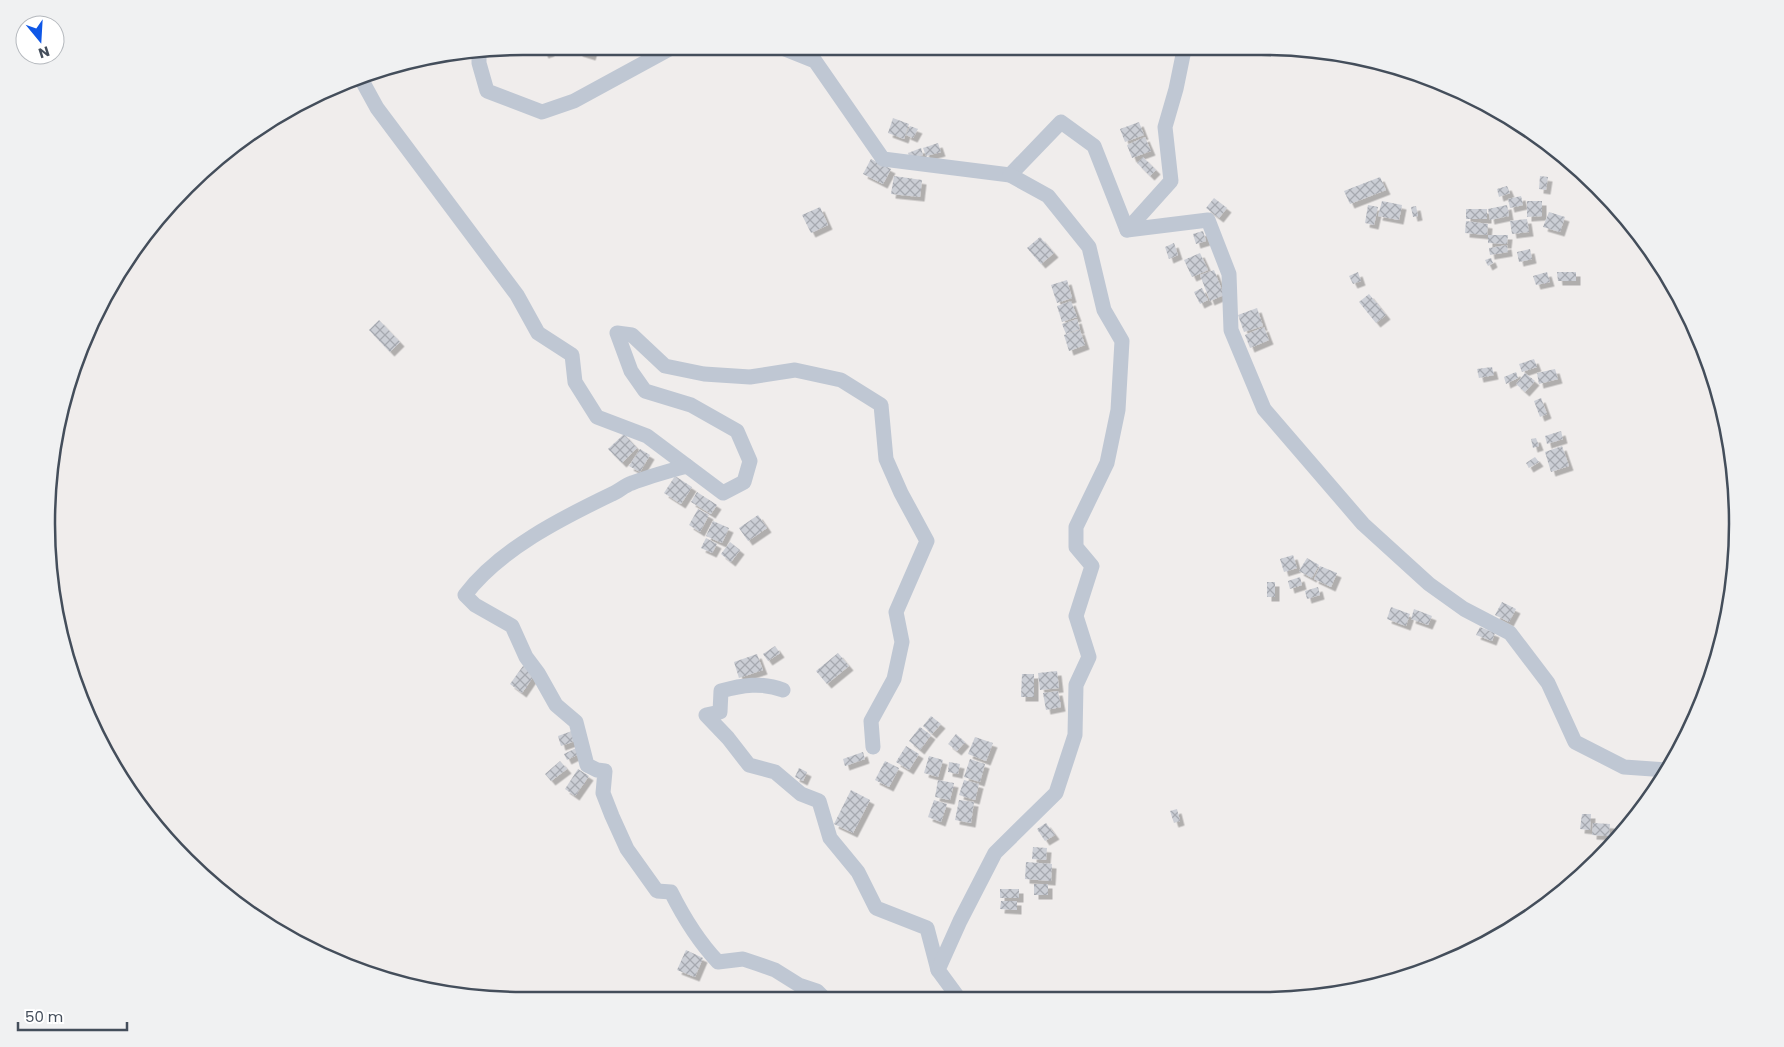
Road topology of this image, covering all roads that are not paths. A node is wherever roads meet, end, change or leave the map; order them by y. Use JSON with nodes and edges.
{"nodes":[{"id":1,"x":659,"y":55,"type":"edge"},
{"id":2,"x":800,"y":55,"type":"edge"},
{"id":3,"x":1183,"y":55,"type":"edge"},
{"id":4,"x":480,"y":57,"type":"edge"},
{"id":5,"x":364,"y":84,"type":"edge"},
{"id":6,"x":1010,"y":175,"type":"junction"},
{"id":7,"x":1127,"y":230,"type":"junction"},
{"id":8,"x":687,"y":466,"type":"junction"},
{"id":9,"x":783,"y":690,"type":"dead end"},
{"id":10,"x":873,"y":747,"type":"dead end"},
{"id":11,"x":1659,"y":769,"type":"edge"},
{"id":12,"x":938,"y":970,"type":"junction"},
{"id":13,"x":818,"y":992,"type":"edge"},
{"id":14,"x":954,"y":992,"type":"edge"}],
"edges":[{"from":1,"to":4,"type":"street"},
{"from":2,"to":6,"type":"street"},
{"from":3,"to":7,"type":"street"},
{"from":5,"to":8,"type":"street"},
{"from":6,"to":7,"type":"street"},
{"from":6,"to":12,"type":"street"},
{"from":7,"to":11,"type":"street"},
{"from":8,"to":10,"type":"street"},
{"from":8,"to":13,"type":"street"},
{"from":9,"to":12,"type":"street"},
{"from":12,"to":14,"type":"street"}]}
